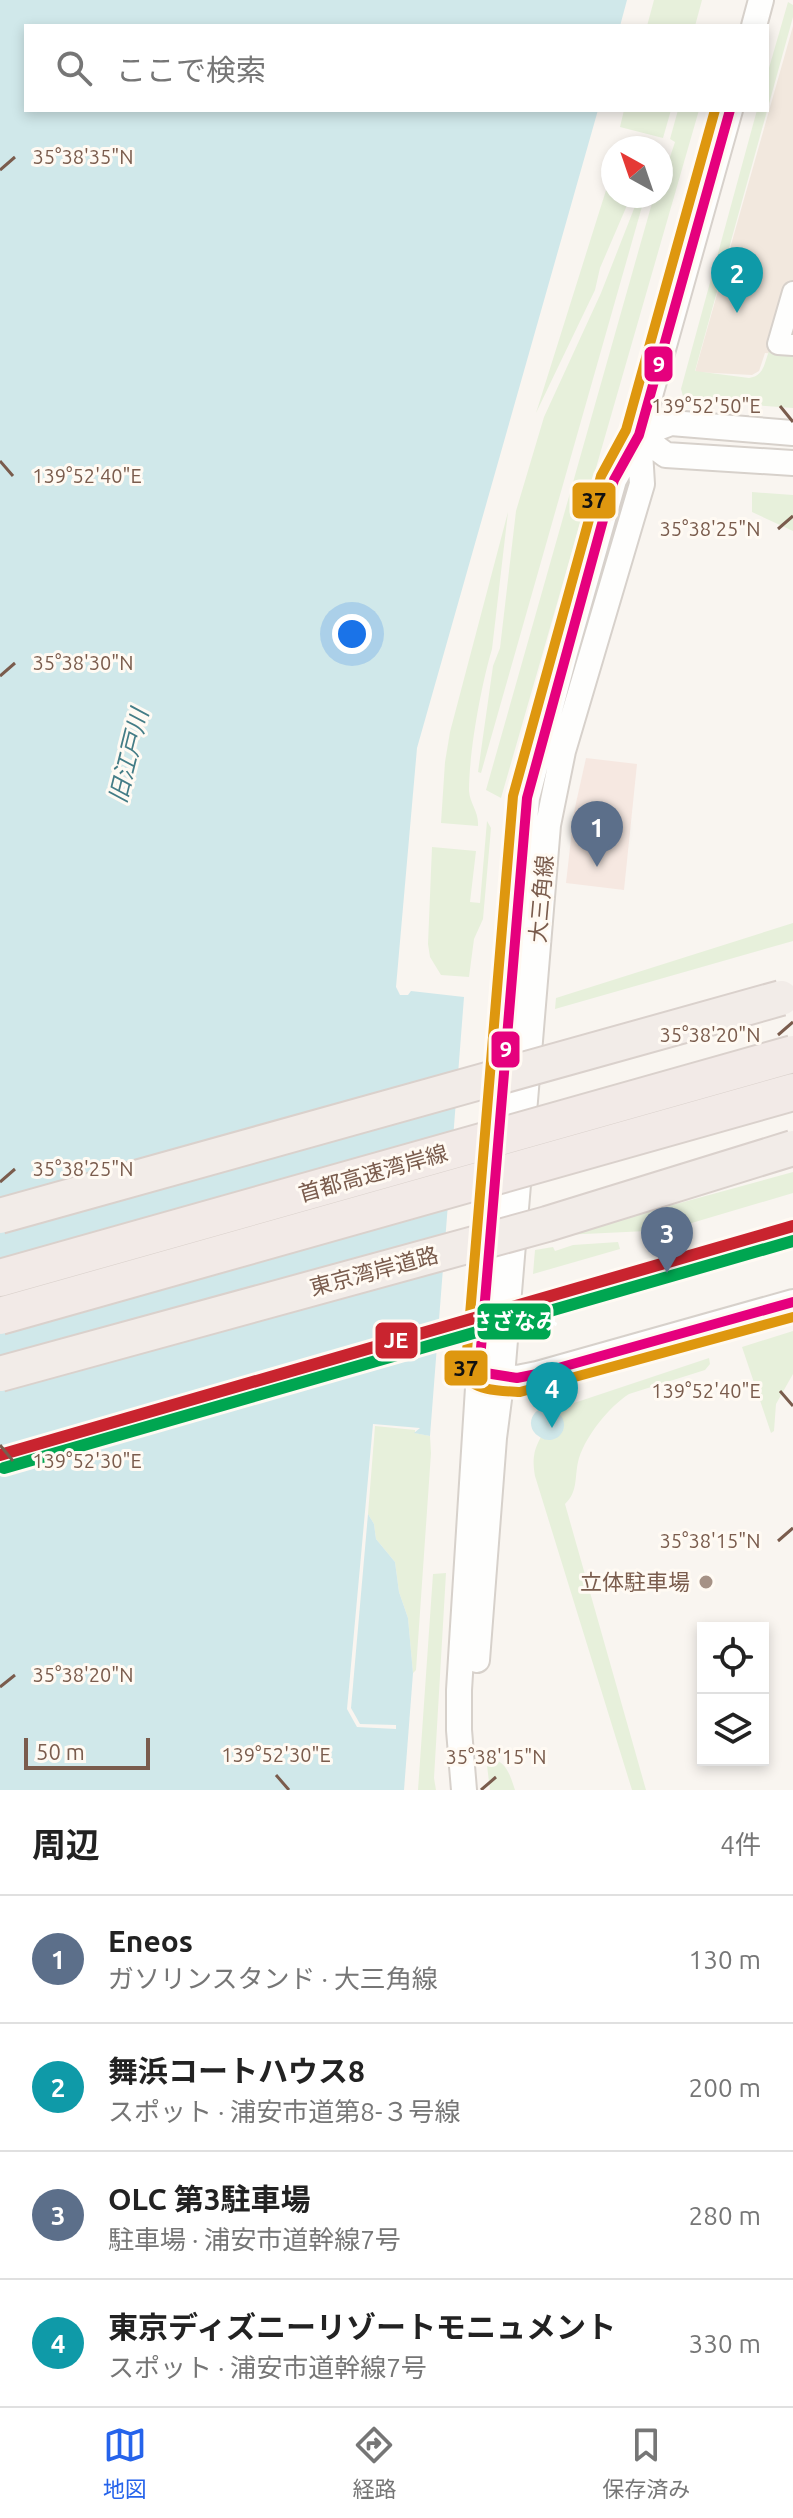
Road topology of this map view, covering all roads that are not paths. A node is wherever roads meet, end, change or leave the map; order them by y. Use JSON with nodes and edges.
{"nodes":[{"id":1,"x":761,"y":0,"type":"edge"},
{"id":2,"x":755,"y":24,"type":"edge"},
{"id":3,"x":729,"y":112,"type":"edge"},
{"id":4,"x":793,"y":292,"type":"edge"},
{"id":5,"x":793,"y":345,"type":"edge"},
{"id":6,"x":793,"y":433,"type":"edge"},
{"id":7,"x":639,"y":435,"type":"junction"},
{"id":8,"x":793,"y":463,"type":"edge"},
{"id":9,"x":781,"y":998,"type":"dead end"},
{"id":10,"x":793,"y":1054,"type":"edge"},
{"id":11,"x":793,"y":1092,"type":"edge"},
{"id":12,"x":793,"y":1148,"type":"edge"},
{"id":13,"x":0,"y":1216,"type":"edge"},
{"id":14,"x":0,"y":1278,"type":"edge"},
{"id":15,"x":793,"y":1302,"type":"edge"},
{"id":16,"x":0,"y":1316,"type":"edge"},
{"id":17,"x":0,"y":1374,"type":"edge"},
{"id":18,"x":491,"y":1374,"type":"junction"},
{"id":19,"x":464,"y":1790,"type":"edge"},
{"id":20,"x":481,"y":1790,"type":"edge"}],
"edges":[{"from":1,"to":2,"type":"street"},
{"from":3,"to":7,"type":"street","name":"大三角線"},
{"from":4,"to":5,"type":"street"},
{"from":6,"to":7,"type":"street"},
{"from":7,"to":8,"type":"street"},
{"from":7,"to":18,"type":"street","name":"大三角線"},
{"from":9,"to":13,"type":"highway","bridge":true},
{"from":10,"to":14,"type":"highway","name":"首都高速湾岸線","bridge":true},
{"from":11,"to":16,"type":"highway","name":"首都高速湾岸線","bridge":true},
{"from":12,"to":17,"type":"highway","name":"東京湾岸道路","bridge":true},
{"from":15,"to":18,"type":"street"},
{"from":18,"to":19,"type":"street"},
{"from":18,"to":20,"type":"street"}]}
